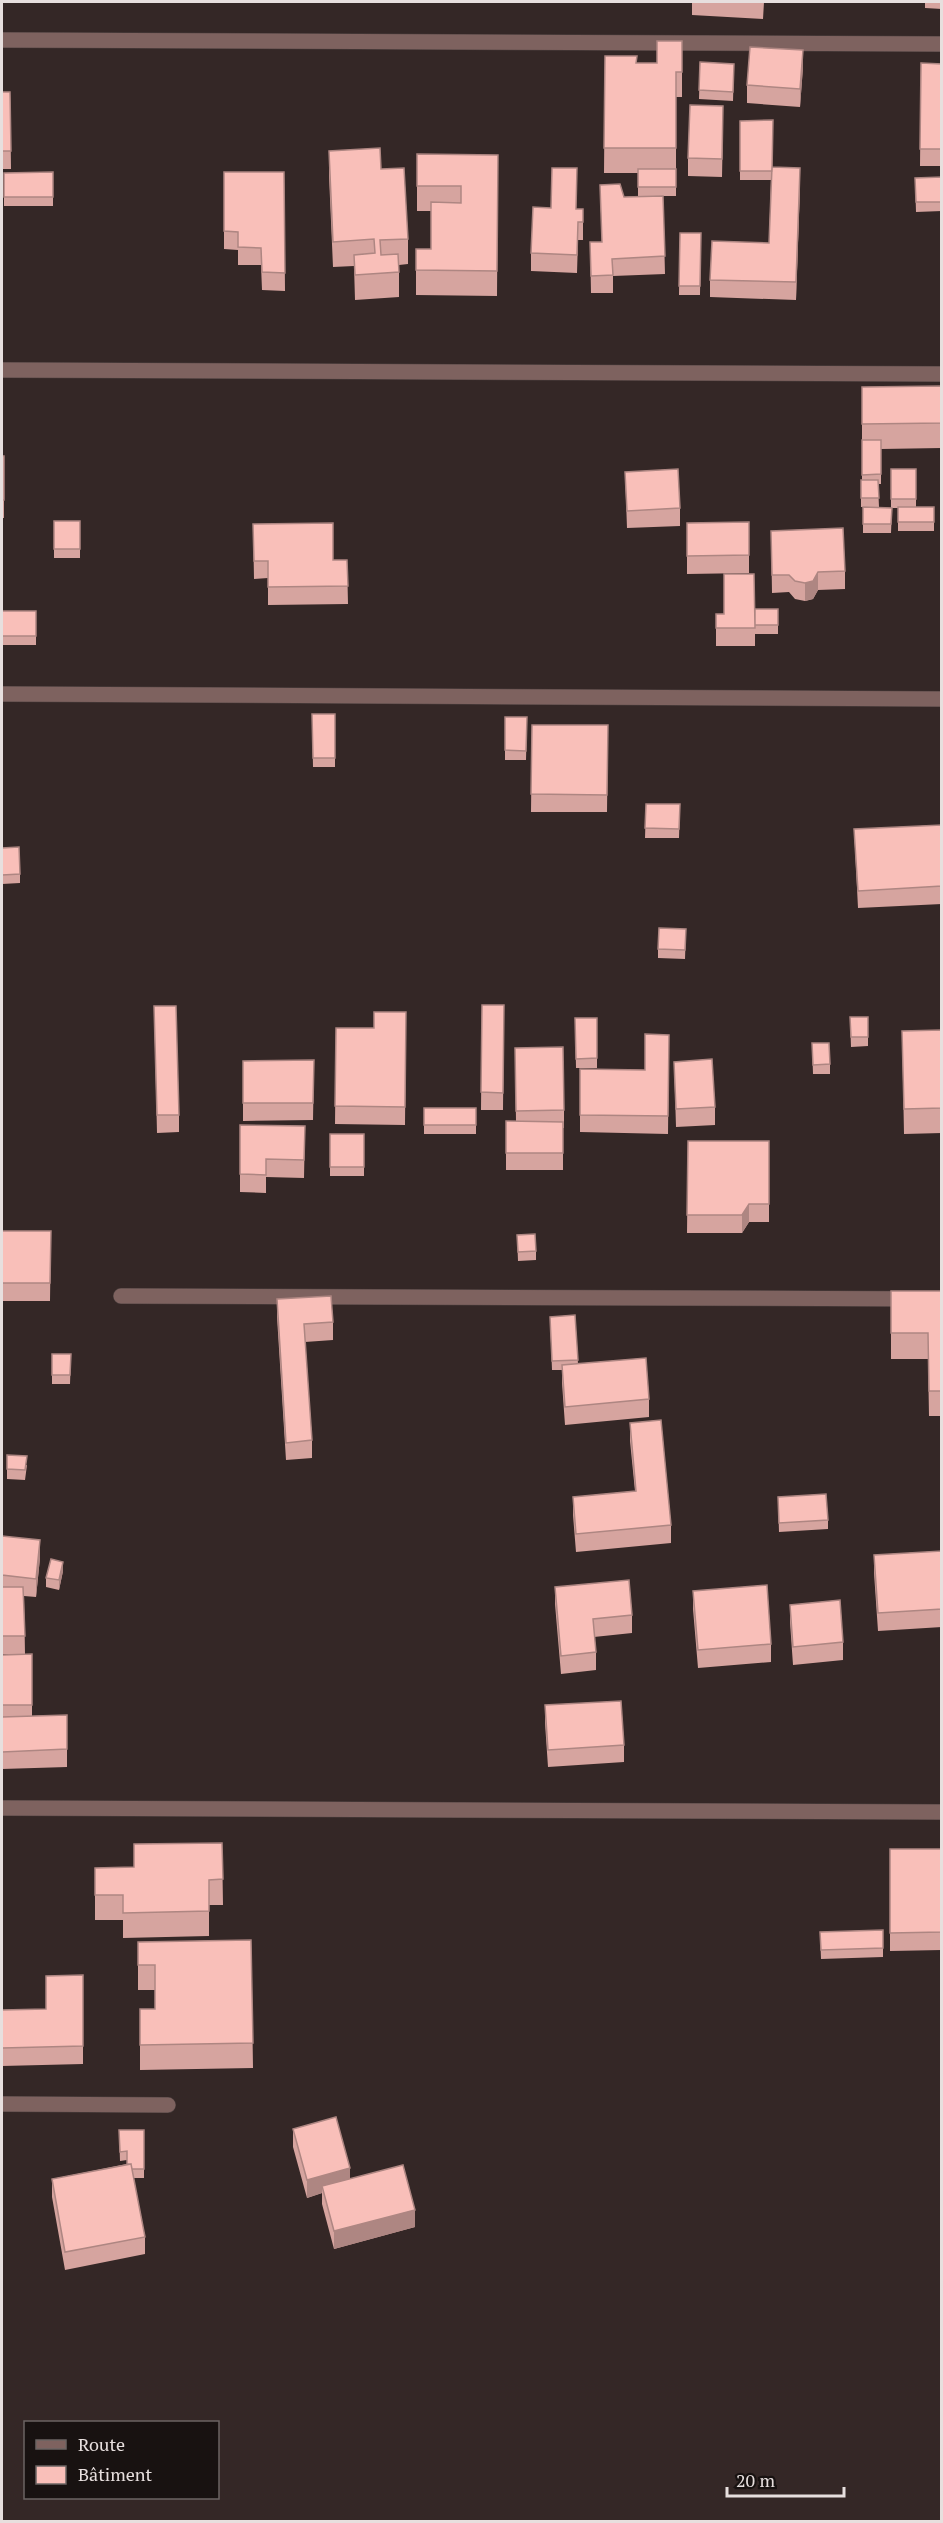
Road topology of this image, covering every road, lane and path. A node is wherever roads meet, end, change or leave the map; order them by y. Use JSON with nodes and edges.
{"nodes":[{"id":1,"x":2,"y":40,"type":"edge"},
{"id":2,"x":942,"y":44,"type":"edge"},
{"id":3,"x":2,"y":370,"type":"edge"},
{"id":4,"x":942,"y":374,"type":"edge"},
{"id":5,"x":2,"y":694,"type":"edge"},
{"id":6,"x":942,"y":699,"type":"edge"},
{"id":7,"x":121,"y":1296,"type":"dead end"},
{"id":8,"x":942,"y":1299,"type":"edge"},
{"id":9,"x":2,"y":1808,"type":"edge"},
{"id":10,"x":942,"y":1812,"type":"edge"},
{"id":11,"x":2,"y":2104,"type":"edge"},
{"id":12,"x":168,"y":2105,"type":"dead end"}],
"edges":[{"from":1,"to":2,"type":"street"},
{"from":3,"to":4,"type":"street"},
{"from":5,"to":6,"type":"street"},
{"from":7,"to":8,"type":"street"},
{"from":9,"to":10,"type":"street"},
{"from":11,"to":12,"type":"street"}]}
